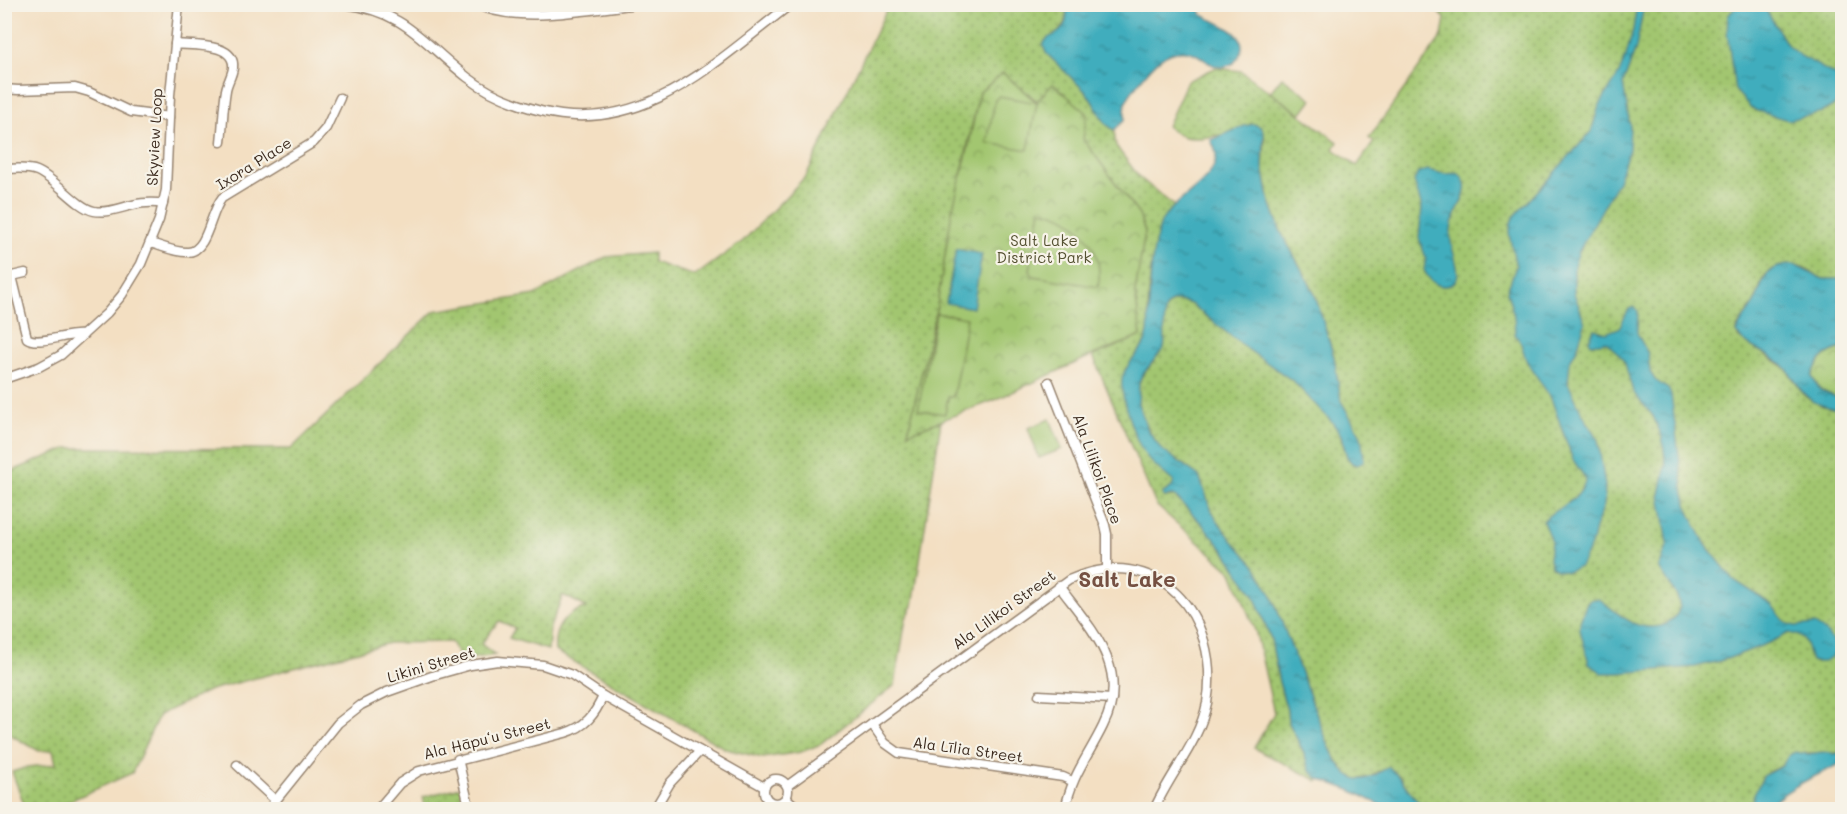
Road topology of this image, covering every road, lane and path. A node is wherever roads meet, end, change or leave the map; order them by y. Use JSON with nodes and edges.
{"nodes":[{"id":1,"x":179,"y":4,"type":"edge"},
{"id":2,"x":344,"y":4,"type":"edge"},
{"id":3,"x":476,"y":4,"type":"edge"},
{"id":4,"x":638,"y":4,"type":"edge"},
{"id":5,"x":790,"y":4,"type":"edge"},
{"id":6,"x":175,"y":44,"type":"junction"},
{"id":7,"x":4,"y":89,"type":"edge"},
{"id":8,"x":340,"y":98,"type":"dead end"},
{"id":9,"x":170,"y":117,"type":"junction"},
{"id":10,"x":221,"y":142,"type":"dead end"},
{"id":11,"x":4,"y":169,"type":"edge"},
{"id":12,"x":163,"y":204,"type":"junction"},
{"id":13,"x":150,"y":243,"type":"junction"},
{"id":14,"x":25,"y":273,"type":"dead end"},
{"id":15,"x":8,"y":277,"type":"edge"},
{"id":16,"x":83,"y":335,"type":"junction"},
{"id":17,"x":4,"y":379,"type":"edge"},
{"id":18,"x":1049,"y":382,"type":"dead end"},
{"id":19,"x":1107,"y":568,"type":"junction"},
{"id":20,"x":1059,"y":586,"type":"junction"},
{"id":21,"x":1039,"y":694,"type":"dead end"},
{"id":22,"x":603,"y":696,"type":"junction"},
{"id":23,"x":1112,"y":699,"type":"junction"},
{"id":24,"x":872,"y":724,"type":"junction"},
{"id":25,"x":700,"y":751,"type":"junction"},
{"id":26,"x":458,"y":759,"type":"junction"},
{"id":27,"x":237,"y":765,"type":"dead end"},
{"id":28,"x":1072,"y":781,"type":"junction"},
{"id":29,"x":787,"y":786,"type":"junction"},
{"id":30,"x":764,"y":787,"type":"junction"},
{"id":31,"x":786,"y":798,"type":"junction"},
{"id":32,"x":275,"y":800,"type":"junction"},
{"id":33,"x":768,"y":801,"type":"junction"},
{"id":34,"x":268,"y":810,"type":"edge"},
{"id":35,"x":377,"y":810,"type":"edge"},
{"id":36,"x":470,"y":810,"type":"edge"},
{"id":37,"x":654,"y":810,"type":"edge"},
{"id":38,"x":761,"y":810,"type":"edge"},
{"id":39,"x":800,"y":810,"type":"edge"},
{"id":40,"x":1065,"y":810,"type":"edge"},
{"id":41,"x":1154,"y":810,"type":"edge"}],
"edges":[{"from":1,"to":6,"type":"street","name":"Skyview Loop"},
{"from":2,"to":5,"type":"street"},
{"from":3,"to":4,"type":"street"},
{"from":6,"to":9,"type":"street","name":"Skyview Loop"},
{"from":6,"to":10,"type":"street"},
{"from":7,"to":9,"type":"street"},
{"from":8,"to":13,"type":"street","name":"Ixora Place"},
{"from":9,"to":12,"type":"street","name":"Skyview Loop"},
{"from":11,"to":12,"type":"street"},
{"from":12,"to":13,"type":"street","name":"Skyview Loop"},
{"from":13,"to":16,"type":"street","name":"Skyview Loop"},
{"from":14,"to":15,"type":"street"},
{"from":15,"to":16,"type":"street"},
{"from":16,"to":17,"type":"street","name":"Skyview Loop"},
{"from":18,"to":19,"type":"street","name":"Ala Lilikoi Place"},
{"from":19,"to":20,"type":"street","name":"Ala Lilikoi Street"},
{"from":19,"to":41,"type":"street","name":"Ala Lilikoi Street"},
{"from":20,"to":23,"type":"street"},
{"from":20,"to":24,"type":"street","name":"Ala Lilikoi Street"},
{"from":21,"to":23,"type":"street"},
{"from":22,"to":25,"type":"street","name":"Likini Street"},
{"from":22,"to":26,"type":"street","name":"Ala Hāpuʻu Street"},
{"from":22,"to":32,"type":"street","name":"Likini Street"},
{"from":23,"to":28,"type":"street"},
{"from":24,"to":28,"type":"street","name":"Ala Līlia Street"},
{"from":24,"to":29,"type":"street","name":"Ala Lilikoi Street"},
{"from":25,"to":30,"type":"street","name":"Likini Street"},
{"from":25,"to":37,"type":"street"},
{"from":26,"to":35,"type":"street","name":"Ala Hāpuʻu Street"},
{"from":26,"to":36,"type":"street"},
{"from":27,"to":32,"type":"street"},
{"from":28,"to":40,"type":"street"},
{"from":29,"to":30,"type":"street"},
{"from":29,"to":31,"type":"street"},
{"from":30,"to":33,"type":"street"},
{"from":31,"to":33,"type":"street"},
{"from":31,"to":39,"type":"street"},
{"from":32,"to":34,"type":"street","name":"Likini Street"},
{"from":33,"to":38,"type":"street"}]}
